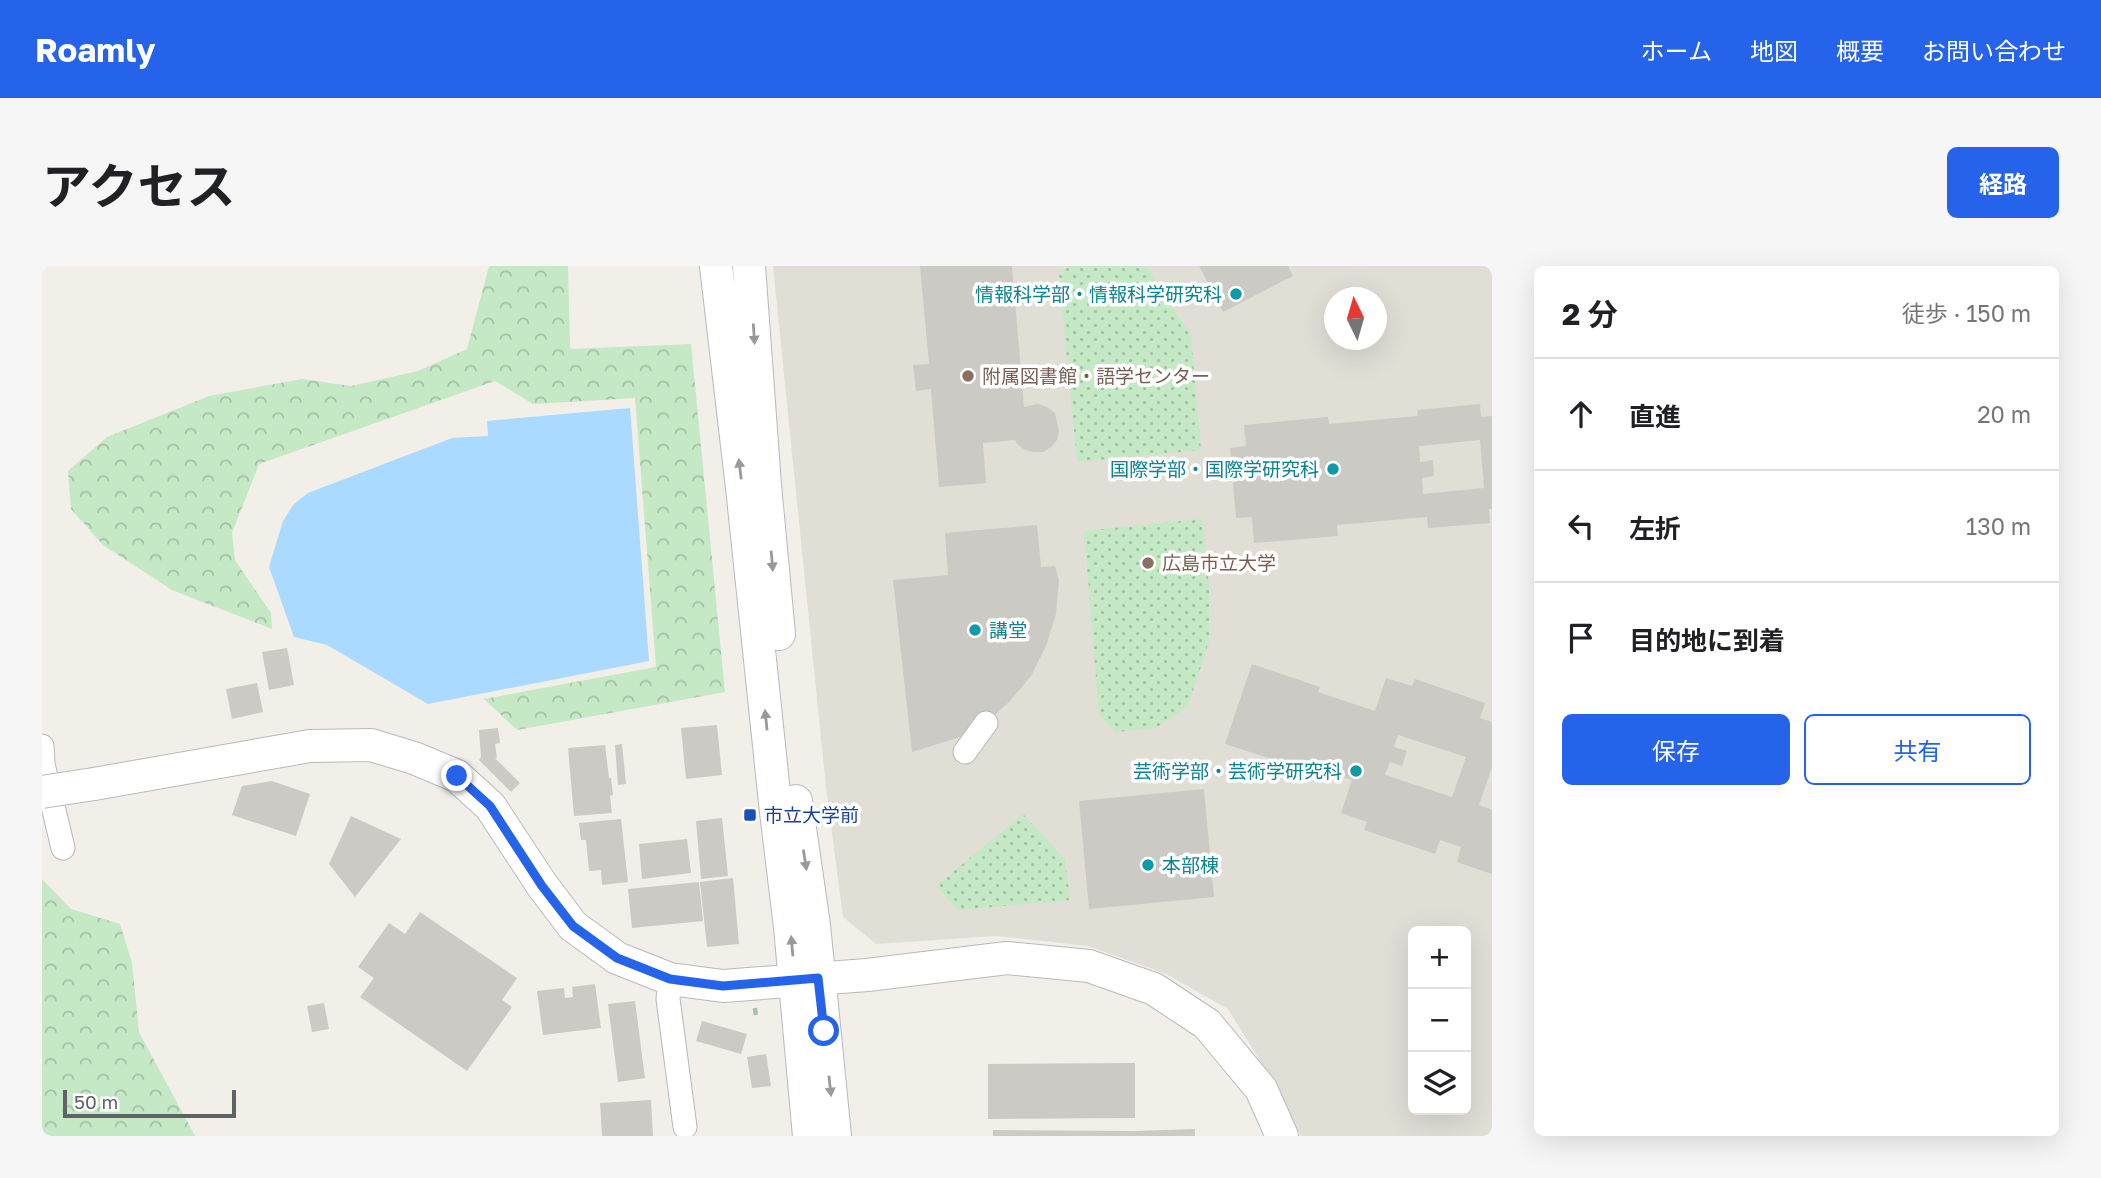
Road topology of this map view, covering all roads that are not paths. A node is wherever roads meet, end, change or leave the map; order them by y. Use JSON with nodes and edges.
{"nodes":[{"id":1,"x":716,"y":266,"type":"edge"},
{"id":2,"x":749,"y":266,"type":"edge"},
{"id":3,"x":986,"y":723,"type":"dead end"},
{"id":4,"x":42,"y":746,"type":"edge"},
{"id":5,"x":965,"y":752,"type":"dead end"},
{"id":6,"x":42,"y":793,"type":"edge"},
{"id":7,"x":63,"y":848,"type":"dead end"},
{"id":8,"x":670,"y":979,"type":"junction"},
{"id":9,"x":806,"y":979,"type":"junction"},
{"id":10,"x":685,"y":1127,"type":"dead end"},
{"id":11,"x":809,"y":1136,"type":"edge"},
{"id":12,"x":835,"y":1136,"type":"edge"},
{"id":13,"x":1282,"y":1136,"type":"edge"}],
"edges":[{"from":9,"to":1,"type":"street","one_way":true},
{"from":2,"to":9,"type":"street","one_way":true},
{"from":3,"to":5,"type":"street"},
{"from":4,"to":7,"type":"street"},
{"from":6,"to":8,"type":"street","bridge":true},
{"from":8,"to":9,"type":"street"},
{"from":8,"to":10,"type":"street"},
{"from":9,"to":11,"type":"street"},
{"from":9,"to":12,"type":"street","one_way":true},
{"from":9,"to":13,"type":"street"}]}
